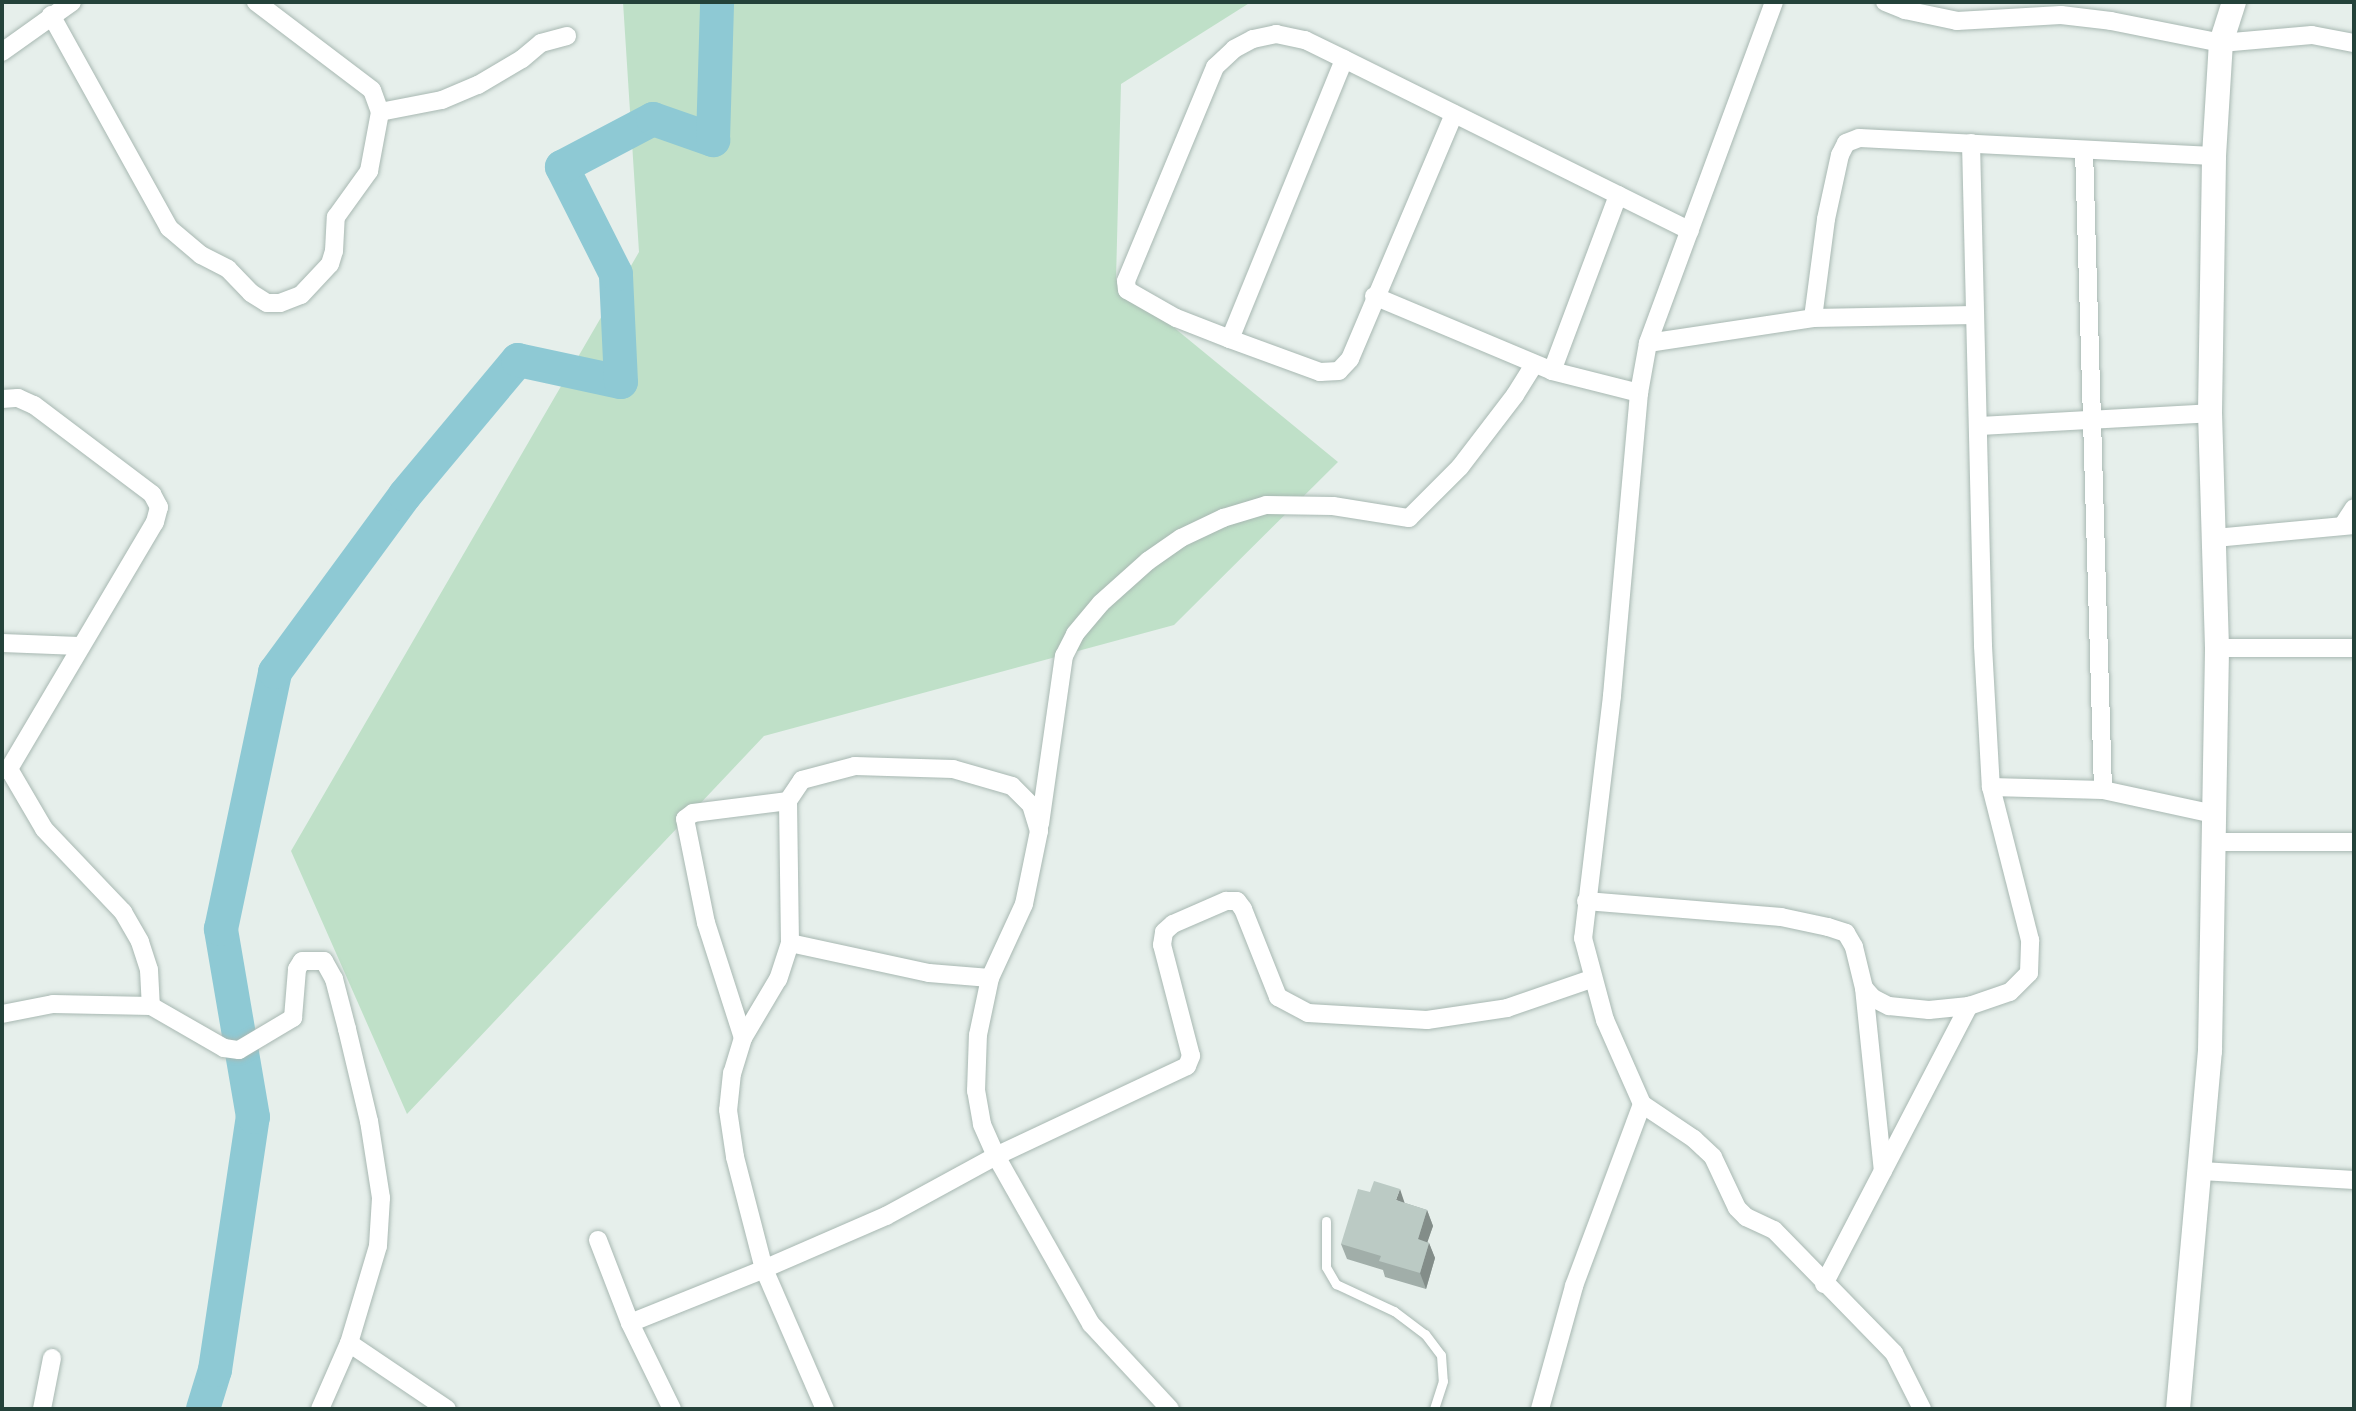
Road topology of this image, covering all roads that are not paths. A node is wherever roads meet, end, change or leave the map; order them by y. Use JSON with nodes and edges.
{"nodes":[{"id":1,"x":72,"y":2,"type":"edge"},
{"id":2,"x":256,"y":2,"type":"edge"},
{"id":3,"x":1774,"y":2,"type":"edge"},
{"id":4,"x":1885,"y":2,"type":"edge"},
{"id":5,"x":2234,"y":2,"type":"edge"},
{"id":6,"x":2064,"y":9,"type":"edge"},
{"id":7,"x":51,"y":15,"type":"junction"},
{"id":8,"x":567,"y":36,"type":"dead end"},
{"id":9,"x":2221,"y":43,"type":"junction"},
{"id":10,"x":2354,"y":43,"type":"edge"},
{"id":11,"x":2,"y":52,"type":"edge"},
{"id":12,"x":1344,"y":59,"type":"junction"},
{"id":13,"x":380,"y":112,"type":"junction"},
{"id":14,"x":1454,"y":114,"type":"junction"},
{"id":15,"x":1971,"y":143,"type":"junction"},
{"id":16,"x":2084,"y":150,"type":"junction"},
{"id":17,"x":2214,"y":156,"type":"junction"},
{"id":18,"x":1618,"y":195,"type":"junction"},
{"id":19,"x":1690,"y":231,"type":"junction"},
{"id":20,"x":1374,"y":296,"type":"junction"},
{"id":21,"x":1975,"y":315,"type":"junction"},
{"id":22,"x":1813,"y":318,"type":"junction"},
{"id":23,"x":1230,"y":339,"type":"junction"},
{"id":24,"x":1648,"y":343,"type":"junction"},
{"id":25,"x":1534,"y":364,"type":"junction"},
{"id":26,"x":1552,"y":371,"type":"junction"},
{"id":27,"x":1639,"y":393,"type":"junction"},
{"id":28,"x":2,"y":399,"type":"edge"},
{"id":29,"x":2210,"y":413,"type":"junction"},
{"id":30,"x":2095,"y":422,"type":"junction"},
{"id":31,"x":1980,"y":426,"type":"junction"},
{"id":32,"x":2354,"y":508,"type":"edge"},
{"id":33,"x":2348,"y":525,"type":"edge"},
{"id":34,"x":2215,"y":538,"type":"junction"},
{"id":35,"x":2,"y":643,"type":"edge"},
{"id":36,"x":79,"y":646,"type":"junction"},
{"id":37,"x":2217,"y":648,"type":"junction"},
{"id":38,"x":2354,"y":648,"type":"edge"},
{"id":39,"x":6,"y":769,"type":"edge"},
{"id":40,"x":1991,"y":787,"type":"junction"},
{"id":41,"x":2103,"y":790,"type":"junction"},
{"id":42,"x":788,"y":801,"type":"junction"},
{"id":43,"x":2214,"y":814,"type":"junction"},
{"id":44,"x":1039,"y":831,"type":"junction"},
{"id":45,"x":2213,"y":842,"type":"junction"},
{"id":46,"x":2354,"y":842,"type":"edge"},
{"id":47,"x":1586,"y":901,"type":"junction"},
{"id":48,"x":790,"y":943,"type":"junction"},
{"id":49,"x":990,"y":978,"type":"junction"},
{"id":50,"x":1591,"y":979,"type":"junction"},
{"id":51,"x":1864,"y":988,"type":"junction"},
{"id":52,"x":151,"y":1006,"type":"junction"},
{"id":53,"x":1969,"y":1006,"type":"junction"},
{"id":54,"x":2,"y":1014,"type":"edge"},
{"id":55,"x":743,"y":1038,"type":"junction"},
{"id":56,"x":1642,"y":1104,"type":"junction"},
{"id":57,"x":996,"y":1156,"type":"junction"},
{"id":58,"x":1883,"y":1171,"type":"junction"},
{"id":59,"x":2202,"y":1171,"type":"junction"},
{"id":60,"x":2354,"y":1180,"type":"edge"},
{"id":61,"x":1326,"y":1221,"type":"dead end"},
{"id":62,"x":598,"y":1240,"type":"dead end"},
{"id":63,"x":764,"y":1269,"type":"junction"},
{"id":64,"x":1824,"y":1284,"type":"junction"},
{"id":65,"x":630,"y":1323,"type":"junction"},
{"id":66,"x":349,"y":1343,"type":"junction"},
{"id":67,"x":52,"y":1358,"type":"dead end"},
{"id":68,"x":42,"y":1409,"type":"edge"},
{"id":69,"x":320,"y":1409,"type":"edge"},
{"id":70,"x":447,"y":1409,"type":"edge"},
{"id":71,"x":672,"y":1409,"type":"edge"},
{"id":72,"x":825,"y":1409,"type":"edge"},
{"id":73,"x":1170,"y":1409,"type":"edge"},
{"id":74,"x":1434,"y":1409,"type":"edge"},
{"id":75,"x":1540,"y":1409,"type":"edge"},
{"id":76,"x":1922,"y":1409,"type":"edge"},
{"id":77,"x":2178,"y":1409,"type":"edge"}],
"edges":[{"from":1,"to":7,"type":"street"},
{"from":2,"to":13,"type":"street"},
{"from":3,"to":19,"type":"street"},
{"from":4,"to":6,"type":"street"},
{"from":5,"to":9,"type":"street"},
{"from":6,"to":9,"type":"street"},
{"from":7,"to":11,"type":"street"},
{"from":7,"to":13,"type":"street"},
{"from":8,"to":13,"type":"street"},
{"from":9,"to":10,"type":"street"},
{"from":9,"to":17,"type":"street"},
{"from":12,"to":14,"type":"street"},
{"from":12,"to":23,"type":"street"},
{"from":12,"to":23,"type":"street"},
{"from":14,"to":18,"type":"street"},
{"from":14,"to":20,"type":"street"},
{"from":15,"to":16,"type":"street"},
{"from":15,"to":21,"type":"street"},
{"from":15,"to":22,"type":"street"},
{"from":16,"to":17,"type":"street"},
{"from":16,"to":30,"type":"street"},
{"from":17,"to":29,"type":"street"},
{"from":18,"to":19,"type":"street"},
{"from":18,"to":26,"type":"street"},
{"from":19,"to":24,"type":"street"},
{"from":20,"to":23,"type":"street"},
{"from":20,"to":25,"type":"street"},
{"from":21,"to":22,"type":"street"},
{"from":21,"to":31,"type":"street"},
{"from":22,"to":24,"type":"street"},
{"from":24,"to":27,"type":"street"},
{"from":25,"to":26,"type":"street"},
{"from":25,"to":44,"type":"street"},
{"from":26,"to":27,"type":"street"},
{"from":27,"to":47,"type":"street"},
{"from":28,"to":36,"type":"street"},
{"from":29,"to":30,"type":"street"},
{"from":29,"to":34,"type":"street"},
{"from":30,"to":31,"type":"street"},
{"from":30,"to":41,"type":"street"},
{"from":31,"to":40,"type":"street"},
{"from":32,"to":33,"type":"street"},
{"from":33,"to":34,"type":"street"},
{"from":34,"to":37,"type":"street"},
{"from":35,"to":36,"type":"street"},
{"from":36,"to":39,"type":"street"},
{"from":37,"to":38,"type":"street"},
{"from":37,"to":43,"type":"street"},
{"from":39,"to":52,"type":"street"},
{"from":40,"to":41,"type":"street"},
{"from":40,"to":53,"type":"street"},
{"from":41,"to":43,"type":"street"},
{"from":42,"to":44,"type":"street"},
{"from":42,"to":48,"type":"street"},
{"from":42,"to":55,"type":"street"},
{"from":43,"to":45,"type":"street"},
{"from":44,"to":49,"type":"street"},
{"from":45,"to":46,"type":"street"},
{"from":45,"to":59,"type":"street"},
{"from":47,"to":50,"type":"street"},
{"from":47,"to":51,"type":"street"},
{"from":48,"to":49,"type":"street"},
{"from":48,"to":55,"type":"street"},
{"from":49,"to":57,"type":"street"},
{"from":50,"to":56,"type":"street"},
{"from":50,"to":57,"type":"street"},
{"from":51,"to":53,"type":"street"},
{"from":51,"to":58,"type":"street"},
{"from":52,"to":54,"type":"street"},
{"from":52,"to":66,"type":"street"},
{"from":53,"to":58,"type":"street"},
{"from":55,"to":63,"type":"street"},
{"from":56,"to":64,"type":"street"},
{"from":56,"to":75,"type":"street"},
{"from":57,"to":63,"type":"street"},
{"from":57,"to":73,"type":"street"},
{"from":58,"to":64,"type":"street"},
{"from":59,"to":60,"type":"street"},
{"from":59,"to":77,"type":"street"},
{"from":61,"to":74,"type":"lane"},
{"from":62,"to":65,"type":"street"},
{"from":63,"to":65,"type":"street"},
{"from":63,"to":72,"type":"street"},
{"from":64,"to":76,"type":"street"},
{"from":65,"to":71,"type":"street"},
{"from":66,"to":69,"type":"street"},
{"from":66,"to":70,"type":"street"},
{"from":67,"to":68,"type":"street"}]}
